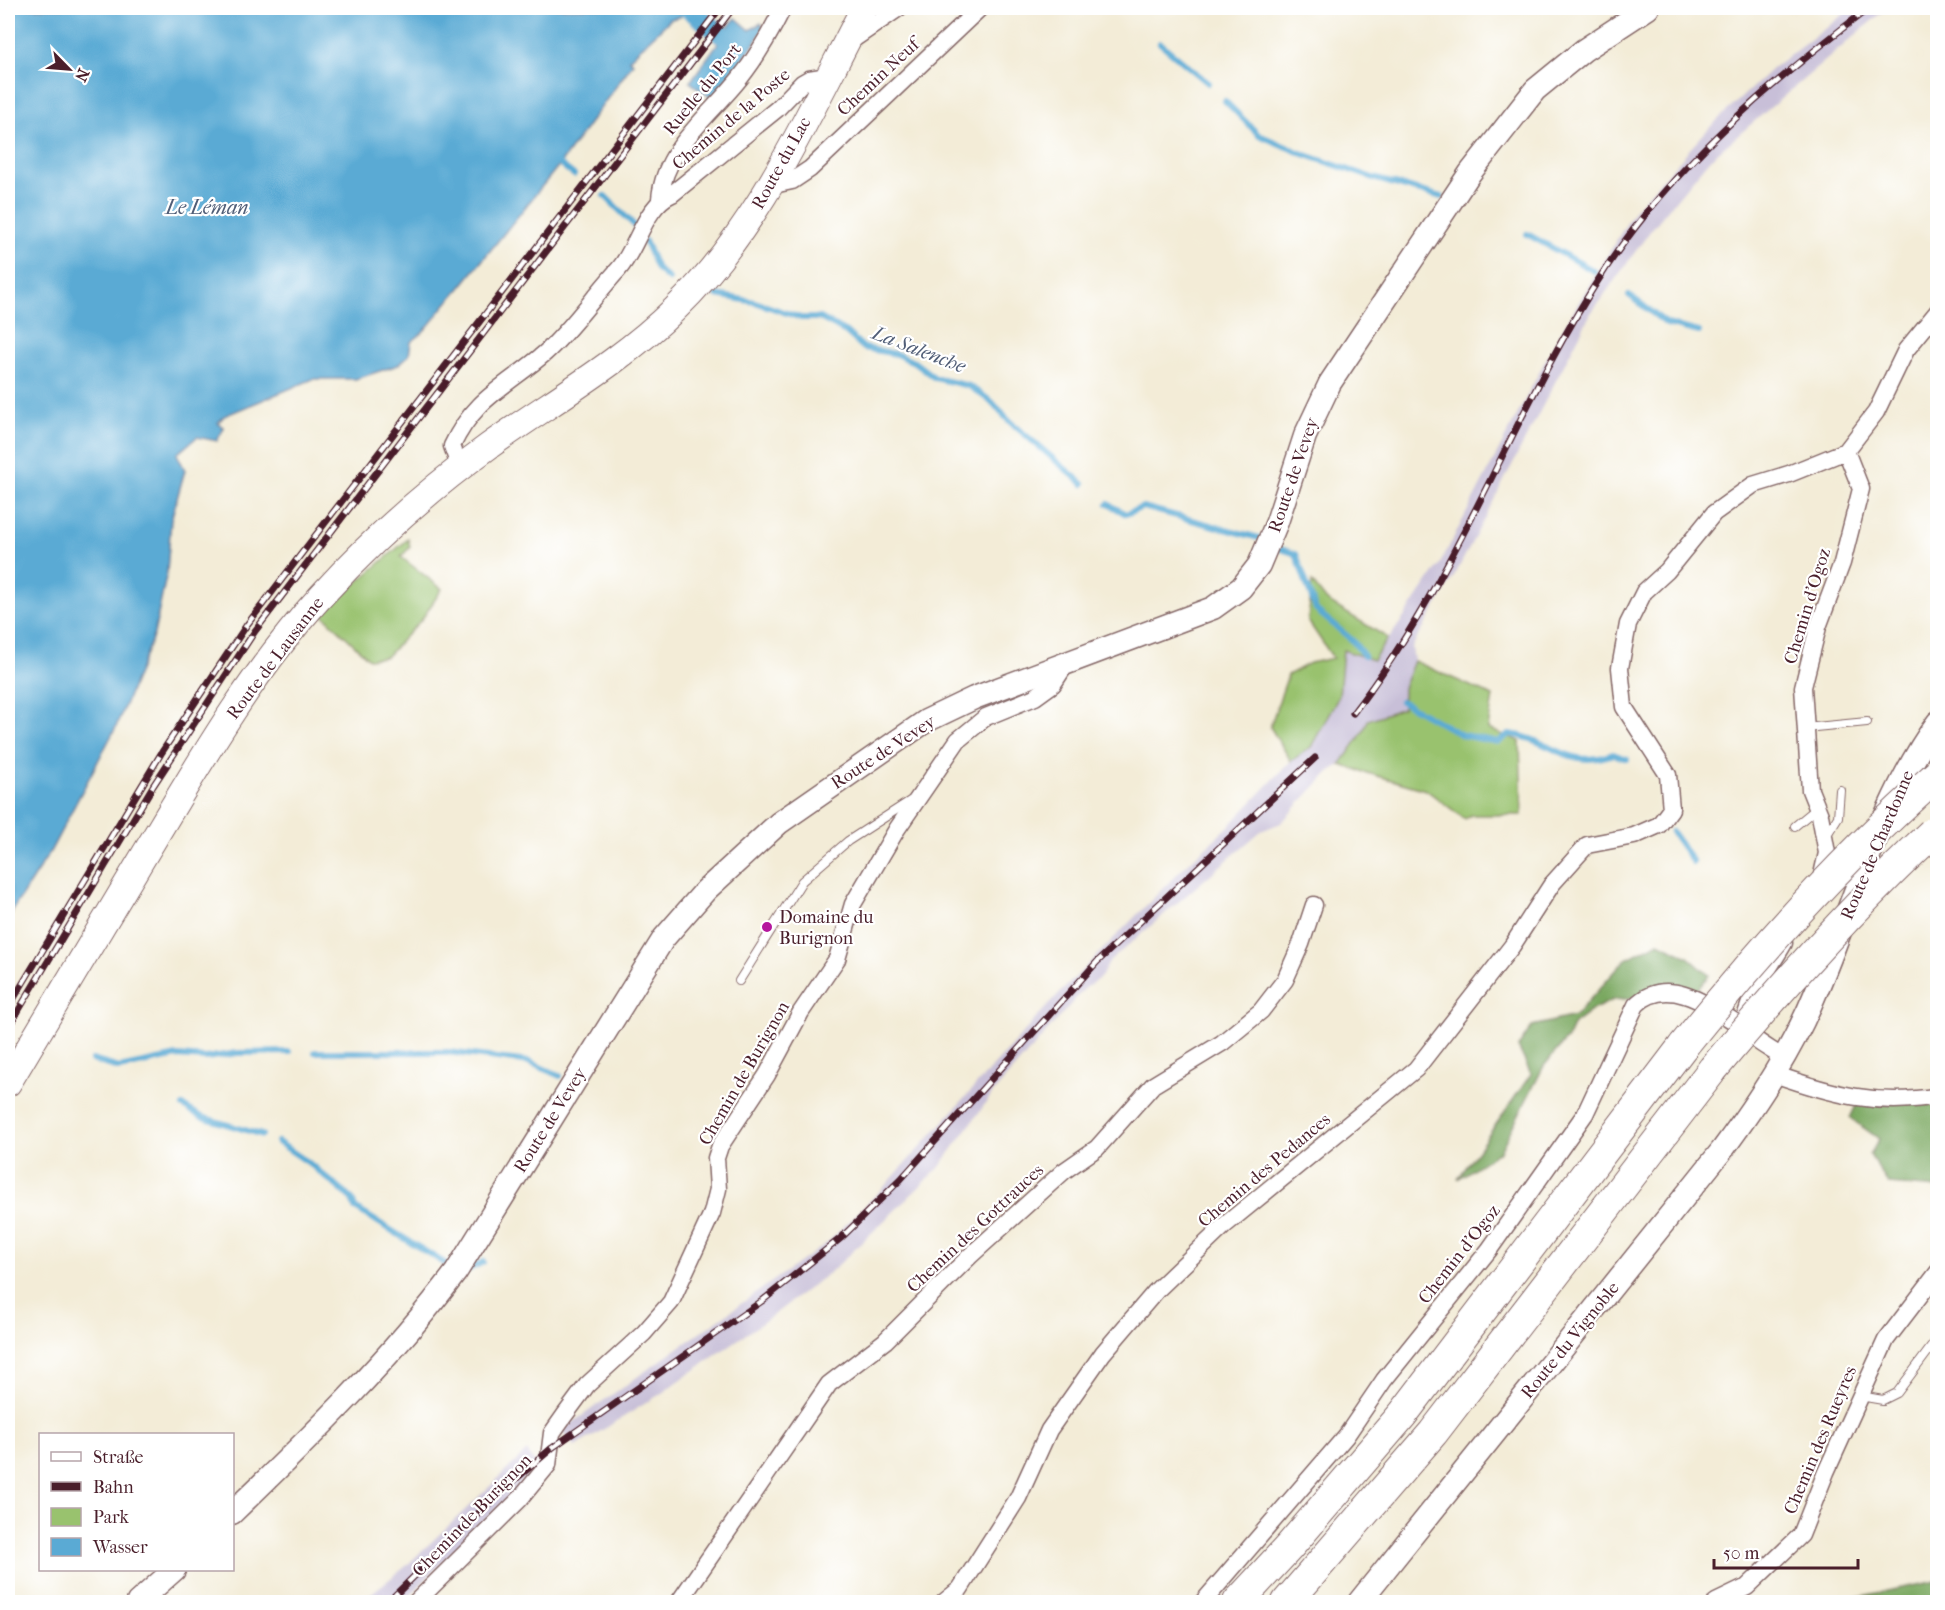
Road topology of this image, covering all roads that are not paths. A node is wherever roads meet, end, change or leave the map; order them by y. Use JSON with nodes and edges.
{"nodes":[{"id":1,"x":783,"y":8,"type":"edge"},
{"id":2,"x":864,"y":8,"type":"edge"},
{"id":3,"x":899,"y":8,"type":"edge"},
{"id":4,"x":980,"y":8,"type":"edge"},
{"id":5,"x":1648,"y":8,"type":"edge"},
{"id":6,"x":843,"y":47,"type":"junction"},
{"id":7,"x":828,"y":76,"type":"junction"},
{"id":8,"x":769,"y":186,"type":"junction"},
{"id":9,"x":660,"y":199,"type":"junction"},
{"id":10,"x":679,"y":306,"type":"joint"},
{"id":11,"x":1938,"y":310,"type":"edge"},
{"id":12,"x":1846,"y":451,"type":"junction"},
{"id":13,"x":460,"y":468,"type":"junction"},
{"id":14,"x":1066,"y":664,"type":"junction"},
{"id":15,"x":1867,"y":722,"type":"dead end"},
{"id":16,"x":1938,"y":722,"type":"edge"},
{"id":17,"x":1805,"y":728,"type":"junction"},
{"id":18,"x":1938,"y":774,"type":"edge"},
{"id":19,"x":1840,"y":790,"type":"dead end"},
{"id":20,"x":921,"y":794,"type":"junction"},
{"id":21,"x":1817,"y":808,"type":"junction"},
{"id":22,"x":1795,"y":826,"type":"dead end"},
{"id":23,"x":1935,"y":831,"type":"edge"},
{"id":24,"x":1826,"y":836,"type":"junction"},
{"id":25,"x":1314,"y":905,"type":"dead end"},
{"id":26,"x":739,"y":981,"type":"dead end"},
{"id":27,"x":1746,"y":1029,"type":"junction"},
{"id":28,"x":1779,"y":1066,"type":"junction"},
{"id":29,"x":8,"y":1083,"type":"edge"},
{"id":30,"x":1938,"y":1096,"type":"edge"},
{"id":31,"x":1938,"y":1272,"type":"edge"},
{"id":32,"x":1938,"y":1338,"type":"edge"},
{"id":33,"x":1860,"y":1396,"type":"junction"},
{"id":34,"x":234,"y":1511,"type":"edge"},
{"id":35,"x":172,"y":1571,"type":"edge"},
{"id":36,"x":138,"y":1602,"type":"edge"},
{"id":37,"x":416,"y":1602,"type":"edge"},
{"id":38,"x":679,"y":1602,"type":"edge"},
{"id":39,"x":944,"y":1602,"type":"edge"},
{"id":40,"x":1203,"y":1602,"type":"edge"},
{"id":41,"x":1238,"y":1602,"type":"edge"},
{"id":42,"x":1287,"y":1602,"type":"edge"},
{"id":43,"x":1359,"y":1602,"type":"edge"},
{"id":44,"x":1716,"y":1602,"type":"edge"}],
"edges":[{"from":1,"to":9,"type":"street","name":"Ruelle du Port"},
{"from":2,"to":6,"type":"main road","name":"Route du Lac"},
{"from":3,"to":6,"type":"street"},
{"from":4,"to":8,"type":"street","name":"Chemin Neuf"},
{"from":5,"to":14,"type":"main road","name":"Route de Vevey"},
{"from":6,"to":7,"type":"main road","name":"Route du Lac"},
{"from":7,"to":8,"type":"main road","name":"Route du Lac"},
{"from":7,"to":9,"type":"street","name":"Chemin de la Poste"},
{"from":8,"to":10,"type":"main road","name":"Route du Lac"},
{"from":9,"to":13,"type":"street"},
{"from":10,"to":13,"type":"main road","name":"Route de Lausanne"},
{"from":11,"to":12,"type":"street"},
{"from":12,"to":17,"type":"street","name":"Chemin d'Ogoz"},
{"from":12,"to":39,"type":"street","name":"Chemin des Pedances"},
{"from":13,"to":29,"type":"main road","name":"Route de Lausanne"},
{"from":14,"to":20,"type":"street","name":"Chemin de Burignon"},
{"from":14,"to":34,"type":"main road","name":"Route de Vevey"},
{"from":15,"to":17,"type":"lane"},
{"from":16,"to":28,"type":"main road","name":"Route de Chardonne"},
{"from":17,"to":21,"type":"street","name":"Chemin d'Ogoz"},
{"from":18,"to":41,"type":"highway","bridge":true},
{"from":19,"to":24,"type":"lane"},
{"from":20,"to":26,"type":"lane"},
{"from":20,"to":37,"type":"street","name":"Chemin de Burignon"},
{"from":21,"to":22,"type":"lane"},
{"from":21,"to":24,"type":"street","name":"Chemin d'Ogoz"},
{"from":23,"to":42,"type":"highway","bridge":true},
{"from":24,"to":27,"type":"street","name":"Chemin d'Ogoz"},
{"from":25,"to":38,"type":"street","name":"Chemin des Gottrauces"},
{"from":27,"to":28,"type":"street","name":"Chemin d'Ogoz"},
{"from":27,"to":40,"type":"street","name":"Chemin d'Ogoz"},
{"from":28,"to":30,"type":"street"},
{"from":28,"to":43,"type":"main road","name":"Route du Vignoble"},
{"from":31,"to":33,"type":"street","name":"Chemin des Rueyres"},
{"from":32,"to":33,"type":"lane"},
{"from":33,"to":44,"type":"street","name":"Chemin des Rueyres"},
{"from":35,"to":36,"type":"main road"}]}
